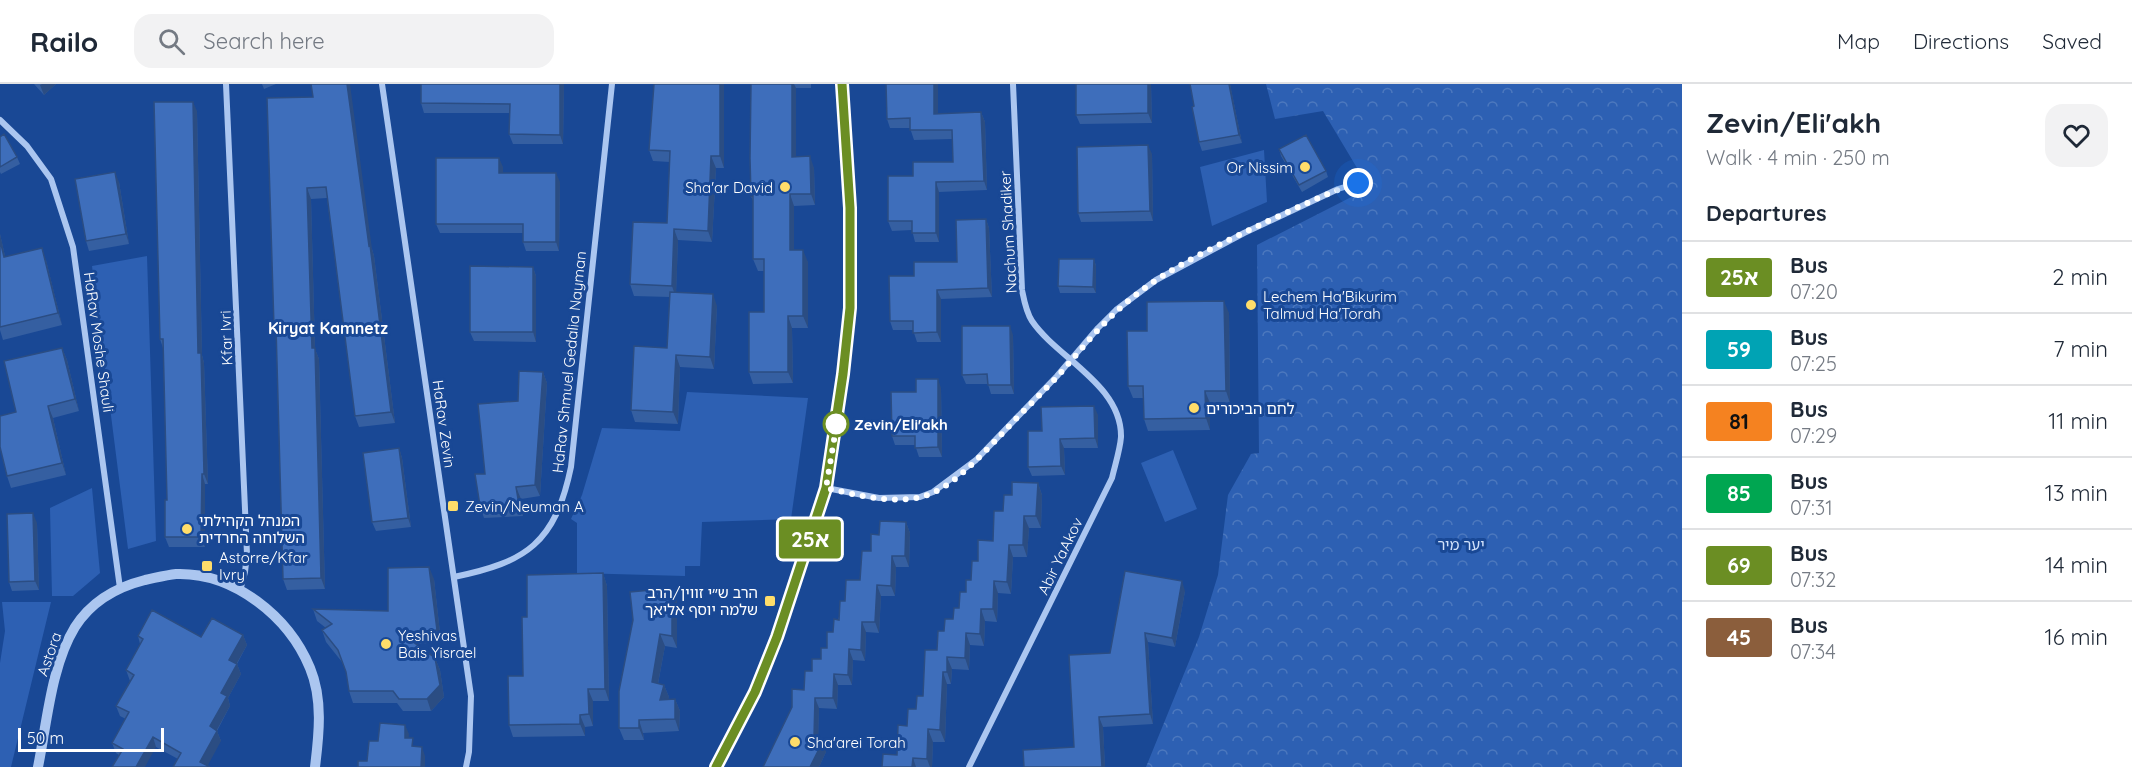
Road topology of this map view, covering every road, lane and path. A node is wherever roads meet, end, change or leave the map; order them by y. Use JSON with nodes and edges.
{"nodes":[{"id":1,"x":226,"y":84,"type":"edge"},
{"id":2,"x":382,"y":84,"type":"edge"},
{"id":3,"x":612,"y":84,"type":"edge"},
{"id":4,"x":842,"y":84,"type":"edge"},
{"id":5,"x":1013,"y":84,"type":"edge"},
{"id":6,"x":0,"y":120,"type":"edge"},
{"id":7,"x":1358,"y":183,"type":"dead end"},
{"id":8,"x":1071,"y":360,"type":"junction"},
{"id":9,"x":826,"y":488,"type":"junction"},
{"id":10,"x":454,"y":577,"type":"junction"},
{"id":11,"x":120,"y":588,"type":"junction"},
{"id":12,"x":240,"y":591,"type":"junction"},
{"id":13,"x":38,"y":767,"type":"edge"},
{"id":14,"x":315,"y":767,"type":"edge"},
{"id":15,"x":466,"y":767,"type":"edge"},
{"id":16,"x":716,"y":767,"type":"edge"},
{"id":17,"x":969,"y":767,"type":"edge"}],
"edges":[{"from":1,"to":12,"type":"street","name":"Kfar Ivri"},
{"from":2,"to":10,"type":"street","name":"HaRav Zevin"},
{"from":3,"to":10,"type":"street","name":"HaRav Shmuel Gedalia Nayman"},
{"from":4,"to":9,"type":"street"},
{"from":5,"to":8,"type":"street","name":"Nachum Shadiker"},
{"from":6,"to":11,"type":"street","name":"HaRav Moshe Shauli"},
{"from":7,"to":8,"type":"street"},
{"from":8,"to":9,"type":"street"},
{"from":8,"to":17,"type":"street","name":"Abir YaAkov"},
{"from":9,"to":16,"type":"street"},
{"from":10,"to":15,"type":"street","name":"HaRav Zevin"},
{"from":11,"to":12,"type":"street","name":"Astora"},
{"from":11,"to":13,"type":"street","name":"Astora"},
{"from":12,"to":14,"type":"street","name":"Astora"}]}
